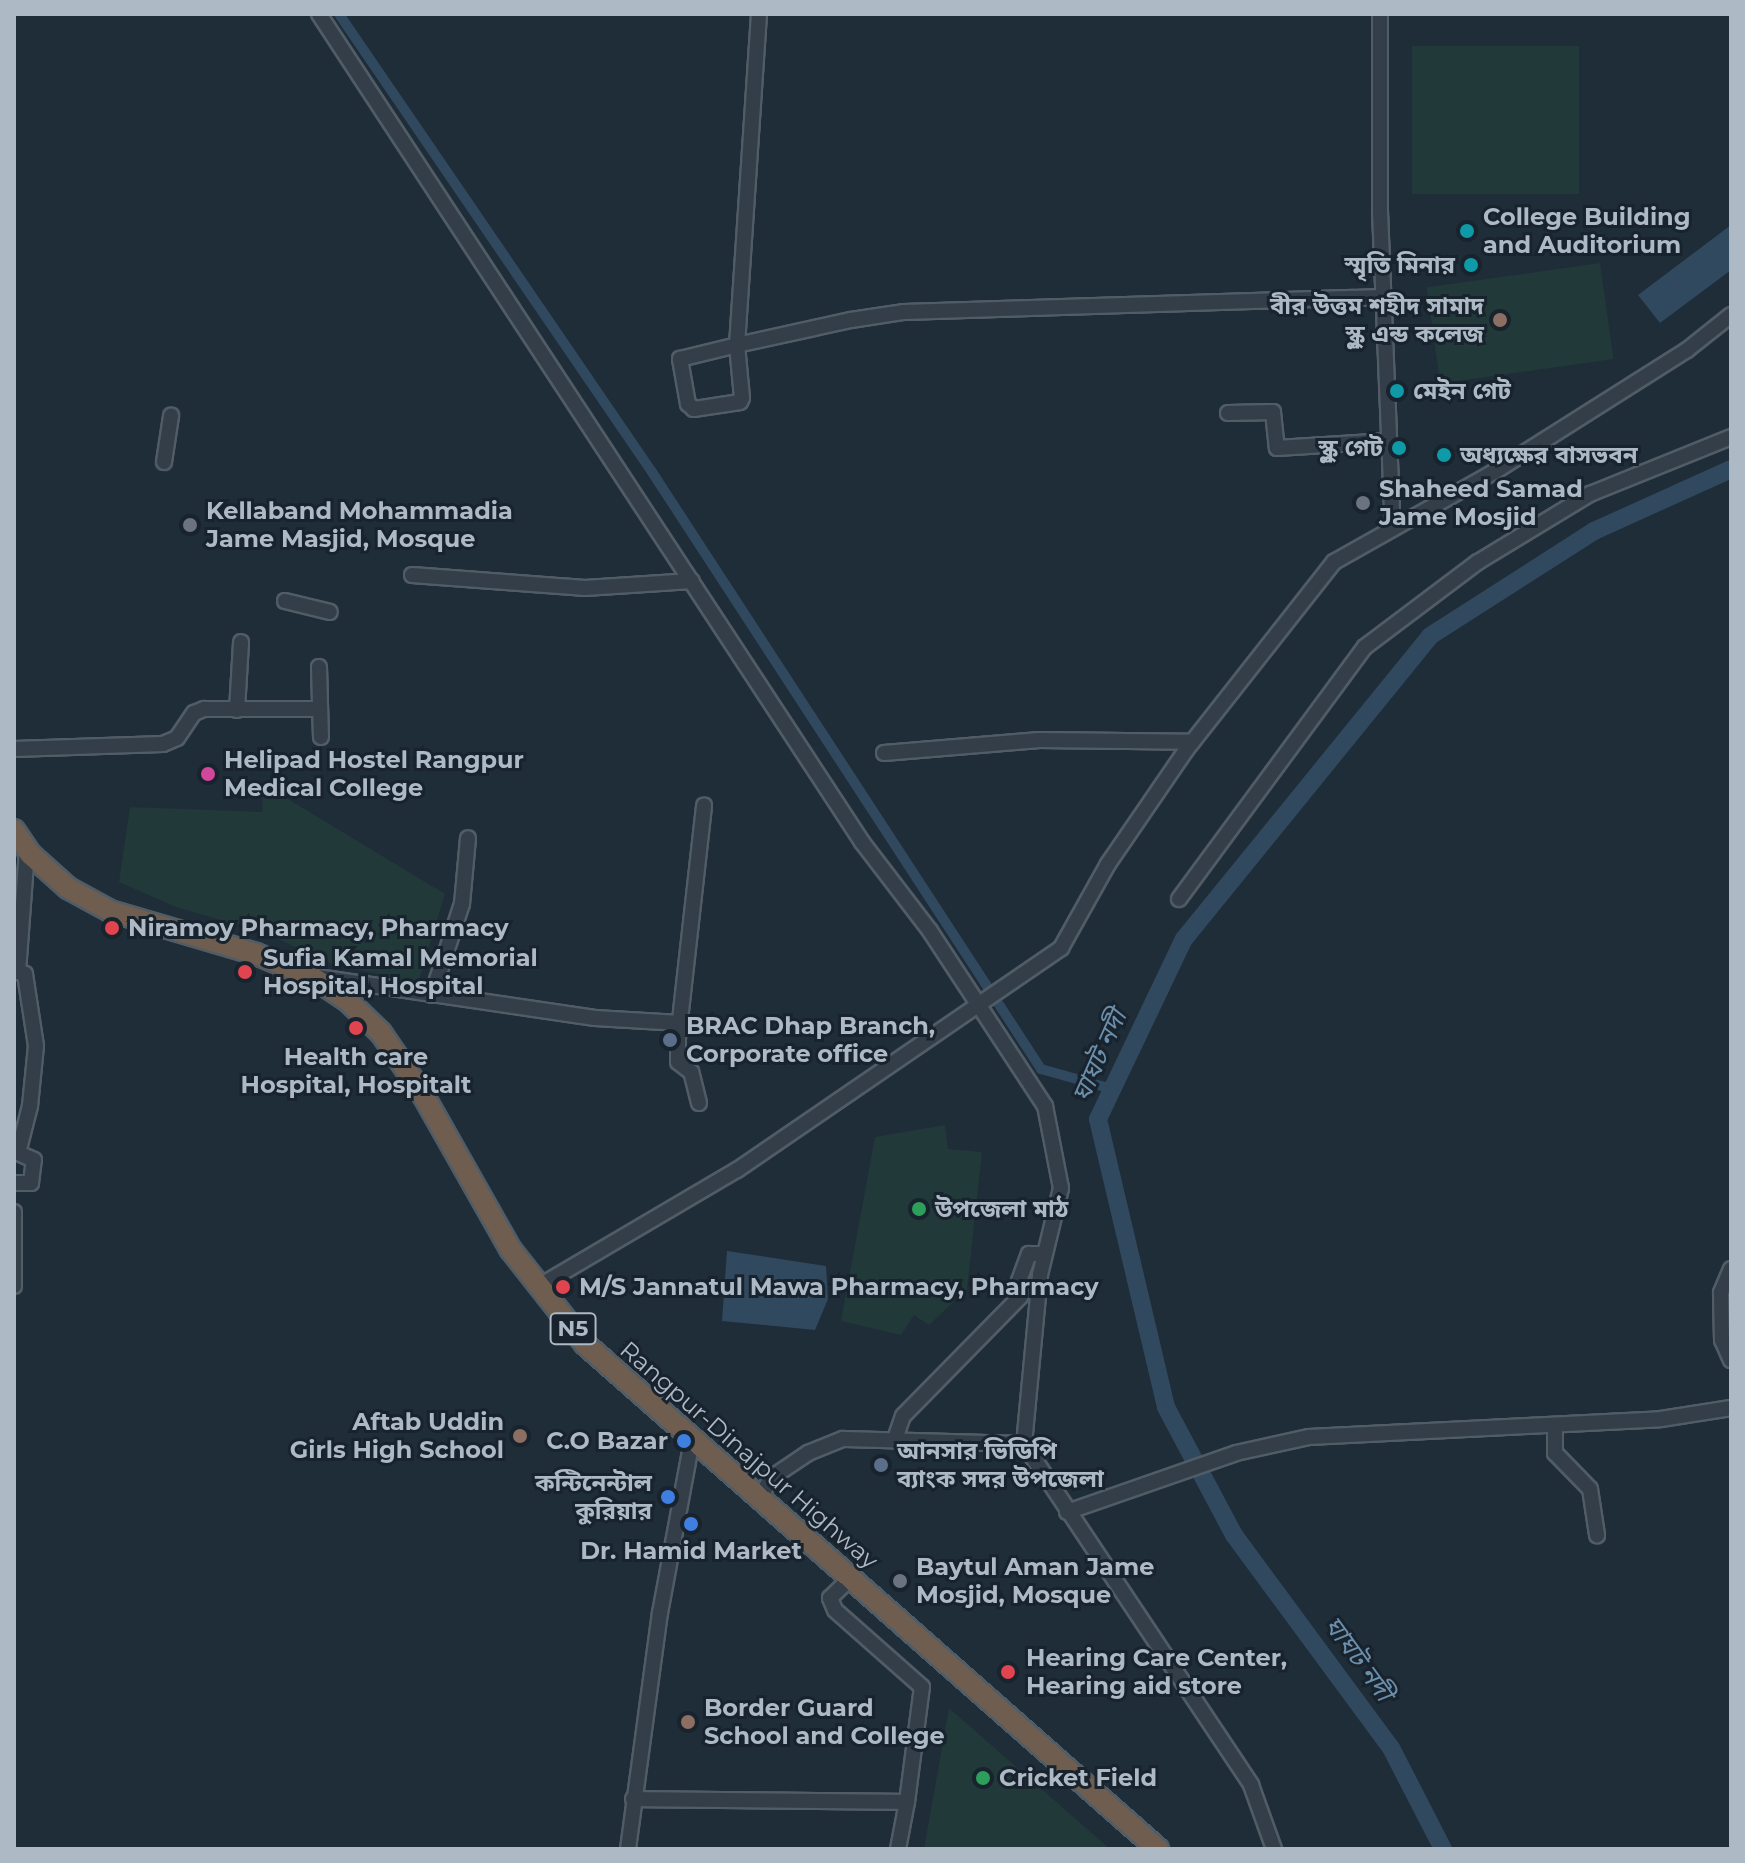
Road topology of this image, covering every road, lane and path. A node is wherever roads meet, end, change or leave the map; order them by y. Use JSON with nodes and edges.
{"nodes":[{"id":1,"x":319,"y":14,"type":"edge"},
{"id":2,"x":759,"y":14,"type":"edge"},
{"id":3,"x":1380,"y":14,"type":"edge"},
{"id":4,"x":1383,"y":297,"type":"junction"},
{"id":5,"x":1731,"y":315,"type":"edge"},
{"id":6,"x":737,"y":345,"type":"junction"},
{"id":7,"x":1228,"y":413,"type":"dead end"},
{"id":8,"x":171,"y":416,"type":"dead end"},
{"id":9,"x":1731,"y":437,"type":"edge"},
{"id":10,"x":1389,"y":441,"type":"junction"},
{"id":11,"x":164,"y":462,"type":"dead end"},
{"id":12,"x":1393,"y":528,"type":"junction"},
{"id":13,"x":412,"y":575,"type":"dead end"},
{"id":14,"x":692,"y":581,"type":"junction"},
{"id":15,"x":285,"y":601,"type":"dead end"},
{"id":16,"x":330,"y":612,"type":"dead end"},
{"id":17,"x":241,"y":642,"type":"dead end"},
{"id":18,"x":319,"y":667,"type":"dead end"},
{"id":19,"x":319,"y":709,"type":"junction"},
{"id":20,"x":237,"y":710,"type":"junction"},
{"id":21,"x":321,"y":737,"type":"dead end"},
{"id":22,"x":1192,"y":742,"type":"junction"},
{"id":23,"x":14,"y":749,"type":"edge"},
{"id":24,"x":884,"y":753,"type":"dead end"},
{"id":25,"x":704,"y":805,"type":"dead end"},
{"id":26,"x":14,"y":830,"type":"edge"},
{"id":27,"x":468,"y":838,"type":"dead end"},
{"id":28,"x":27,"y":850,"type":"junction"},
{"id":29,"x":20,"y":877,"type":"edge"},
{"id":30,"x":1179,"y":899,"type":"dead end"},
{"id":31,"x":312,"y":977,"type":"junction"},
{"id":32,"x":432,"y":995,"type":"junction"},
{"id":33,"x":980,"y":1008,"type":"junction"},
{"id":34,"x":680,"y":1023,"type":"junction"},
{"id":35,"x":699,"y":1103,"type":"dead end"},
{"id":36,"x":14,"y":1183,"type":"edge"},
{"id":37,"x":14,"y":1212,"type":"edge"},
{"id":38,"x":1043,"y":1254,"type":"junction"},
{"id":39,"x":1731,"y":1269,"type":"edge"},
{"id":40,"x":14,"y":1286,"type":"edge"},
{"id":41,"x":538,"y":1287,"type":"junction"},
{"id":42,"x":1731,"y":1360,"type":"edge"},
{"id":43,"x":1731,"y":1408,"type":"edge"},
{"id":44,"x":1555,"y":1425,"type":"junction"},
{"id":45,"x":895,"y":1439,"type":"junction"},
{"id":46,"x":692,"y":1440,"type":"junction"},
{"id":47,"x":1024,"y":1444,"type":"junction"},
{"id":48,"x":759,"y":1499,"type":"junction"},
{"id":49,"x":1067,"y":1512,"type":"junction"},
{"id":50,"x":1597,"y":1535,"type":"dead end"},
{"id":51,"x":850,"y":1579,"type":"junction"},
{"id":52,"x":633,"y":1799,"type":"junction"},
{"id":53,"x":907,"y":1802,"type":"junction"},
{"id":54,"x":628,"y":1849,"type":"edge"},
{"id":55,"x":898,"y":1849,"type":"edge"},
{"id":56,"x":1158,"y":1849,"type":"edge"},
{"id":57,"x":1274,"y":1849,"type":"edge"}],
"edges":[{"from":1,"to":14,"type":"street"},
{"from":2,"to":6,"type":"street"},
{"from":3,"to":4,"type":"street"},
{"from":4,"to":6,"type":"street"},
{"from":4,"to":10,"type":"street"},
{"from":5,"to":12,"type":"street"},
{"from":6,"to":6,"type":"street"},
{"from":7,"to":10,"type":"street"},
{"from":8,"to":11,"type":"street"},
{"from":9,"to":30,"type":"street"},
{"from":10,"to":12,"type":"street"},
{"from":12,"to":22,"type":"street"},
{"from":13,"to":14,"type":"street"},
{"from":14,"to":33,"type":"street"},
{"from":15,"to":16,"type":"street"},
{"from":17,"to":20,"type":"street"},
{"from":18,"to":19,"type":"street"},
{"from":19,"to":20,"type":"street"},
{"from":19,"to":21,"type":"street"},
{"from":20,"to":23,"type":"street"},
{"from":22,"to":24,"type":"street"},
{"from":22,"to":33,"type":"street"},
{"from":25,"to":34,"type":"street"},
{"from":26,"to":28,"type":"highway","name":"Rangpur-Dinajpur Highway","number":"N5"},
{"from":27,"to":32,"type":"street"},
{"from":28,"to":29,"type":"street"},
{"from":28,"to":31,"type":"highway","name":"Rangpur-Dinajpur Highway","number":"N5"},
{"from":29,"to":36,"type":"street"},
{"from":31,"to":32,"type":"street"},
{"from":31,"to":41,"type":"highway","name":"Rangpur-Dinajpur Highway","number":"N5"},
{"from":32,"to":34,"type":"street"},
{"from":33,"to":38,"type":"street"},
{"from":33,"to":41,"type":"street"},
{"from":34,"to":35,"type":"street"},
{"from":37,"to":40,"type":"street"},
{"from":38,"to":45,"type":"street"},
{"from":38,"to":47,"type":"street"},
{"from":39,"to":42,"type":"street"},
{"from":41,"to":46,"type":"highway","name":"Rangpur-Dinajpur Highway","number":"N5"},
{"from":43,"to":44,"type":"street"},
{"from":44,"to":49,"type":"street"},
{"from":44,"to":50,"type":"street"},
{"from":45,"to":47,"type":"street"},
{"from":45,"to":48,"type":"street"},
{"from":46,"to":48,"type":"highway","name":"Rangpur-Dinajpur Highway","number":"N5"},
{"from":46,"to":52,"type":"street"},
{"from":47,"to":49,"type":"street"},
{"from":48,"to":51,"type":"highway","name":"Rangpur-Dinajpur Highway","number":"N5"},
{"from":49,"to":57,"type":"street"},
{"from":51,"to":53,"type":"street"},
{"from":51,"to":56,"type":"highway","name":"Rangpur-Dinajpur Highway","number":"N5"},
{"from":52,"to":53,"type":"street"},
{"from":52,"to":54,"type":"street"},
{"from":53,"to":55,"type":"street"}]}
